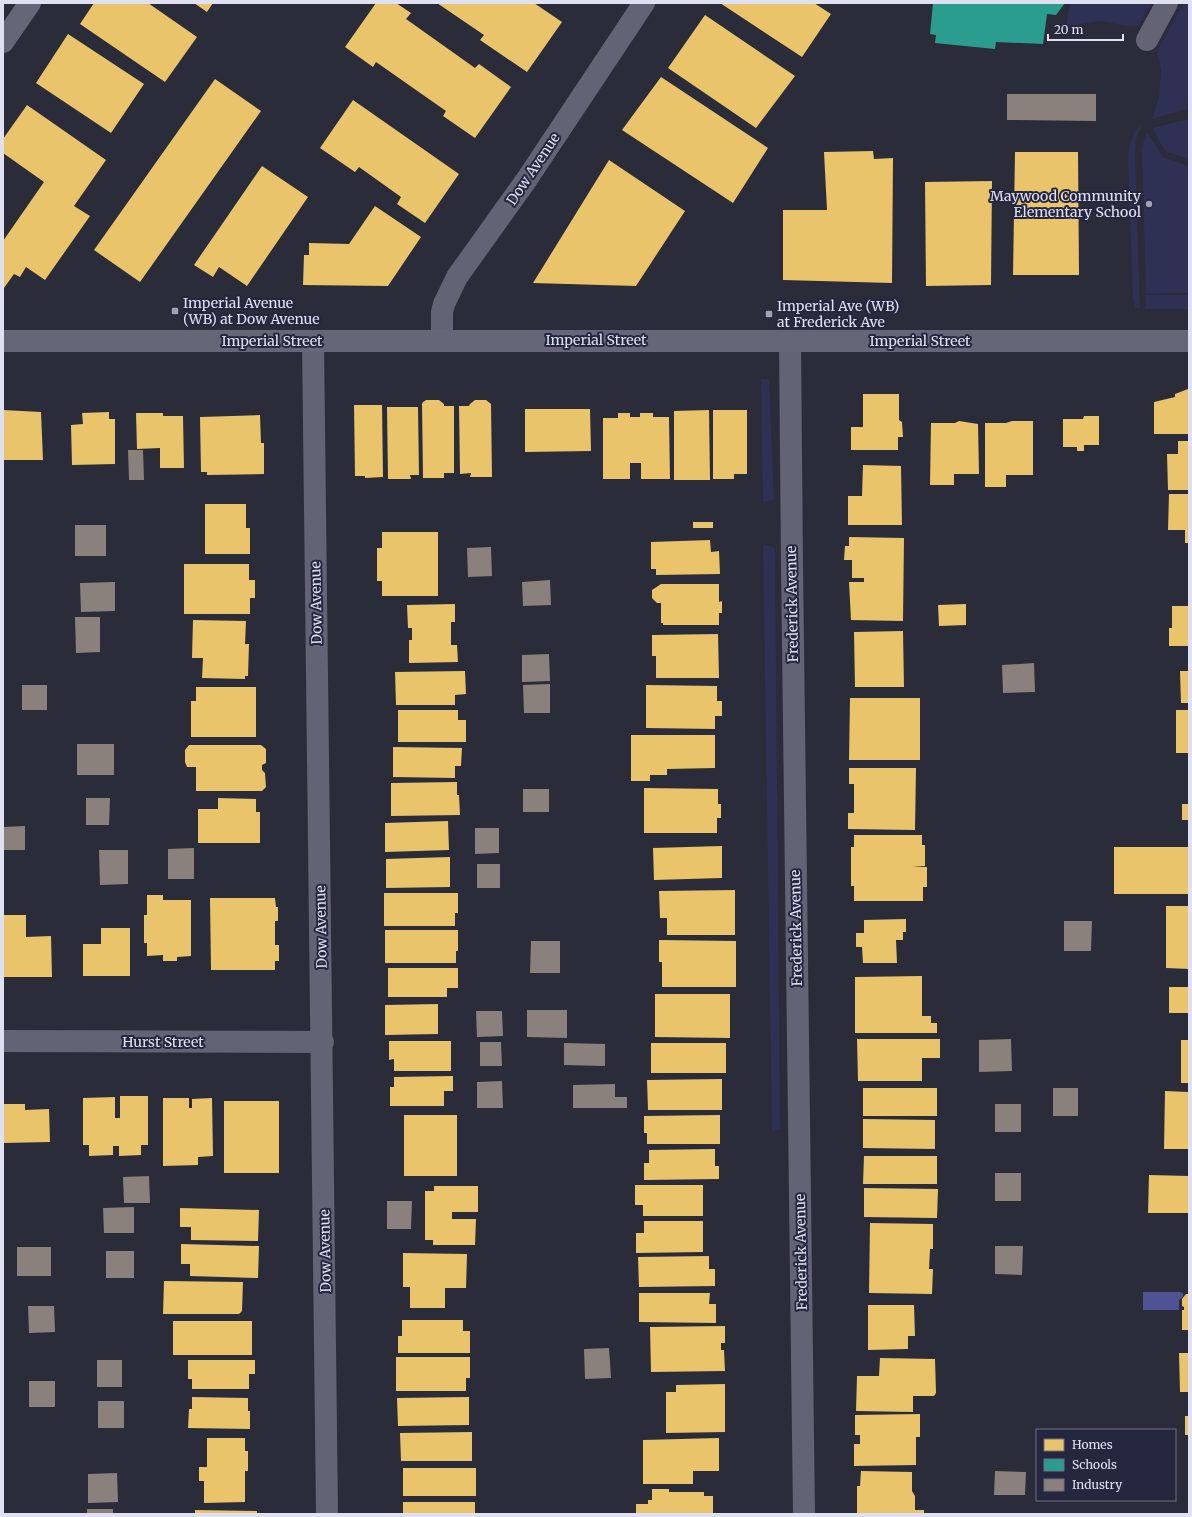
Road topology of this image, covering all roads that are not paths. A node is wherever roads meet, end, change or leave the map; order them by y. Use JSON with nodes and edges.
{"nodes":[{"id":1,"x":30,"y":3,"type":"edge"},
{"id":2,"x":644,"y":3,"type":"edge"},
{"id":3,"x":1167,"y":3,"type":"edge"},
{"id":4,"x":1147,"y":40,"type":"dead end"},
{"id":5,"x":3,"y":42,"type":"edge"},
{"id":6,"x":3,"y":341,"type":"edge"},
{"id":7,"x":313,"y":341,"type":"junction"},
{"id":8,"x":442,"y":341,"type":"junction"},
{"id":9,"x":790,"y":341,"type":"junction"},
{"id":10,"x":1189,"y":341,"type":"edge"},
{"id":11,"x":3,"y":1041,"type":"edge"},
{"id":12,"x":323,"y":1042,"type":"junction"},
{"id":13,"x":327,"y":1514,"type":"edge"},
{"id":14,"x":804,"y":1514,"type":"edge"}],
"edges":[{"from":1,"to":5,"type":"main road"},
{"from":2,"to":8,"type":"street","name":"Dow Avenue"},
{"from":3,"to":4,"type":"street"},
{"from":6,"to":7,"type":"main road","name":"Imperial Street"},
{"from":7,"to":8,"type":"main road","name":"Imperial Street"},
{"from":7,"to":12,"type":"street","name":"Dow Avenue"},
{"from":8,"to":9,"type":"main road","name":"Imperial Street"},
{"from":9,"to":10,"type":"main road","name":"Imperial Street"},
{"from":9,"to":14,"type":"street","name":"Frederick Avenue"},
{"from":11,"to":12,"type":"street","name":"Hurst Street"},
{"from":12,"to":13,"type":"street","name":"Dow Avenue"}]}
